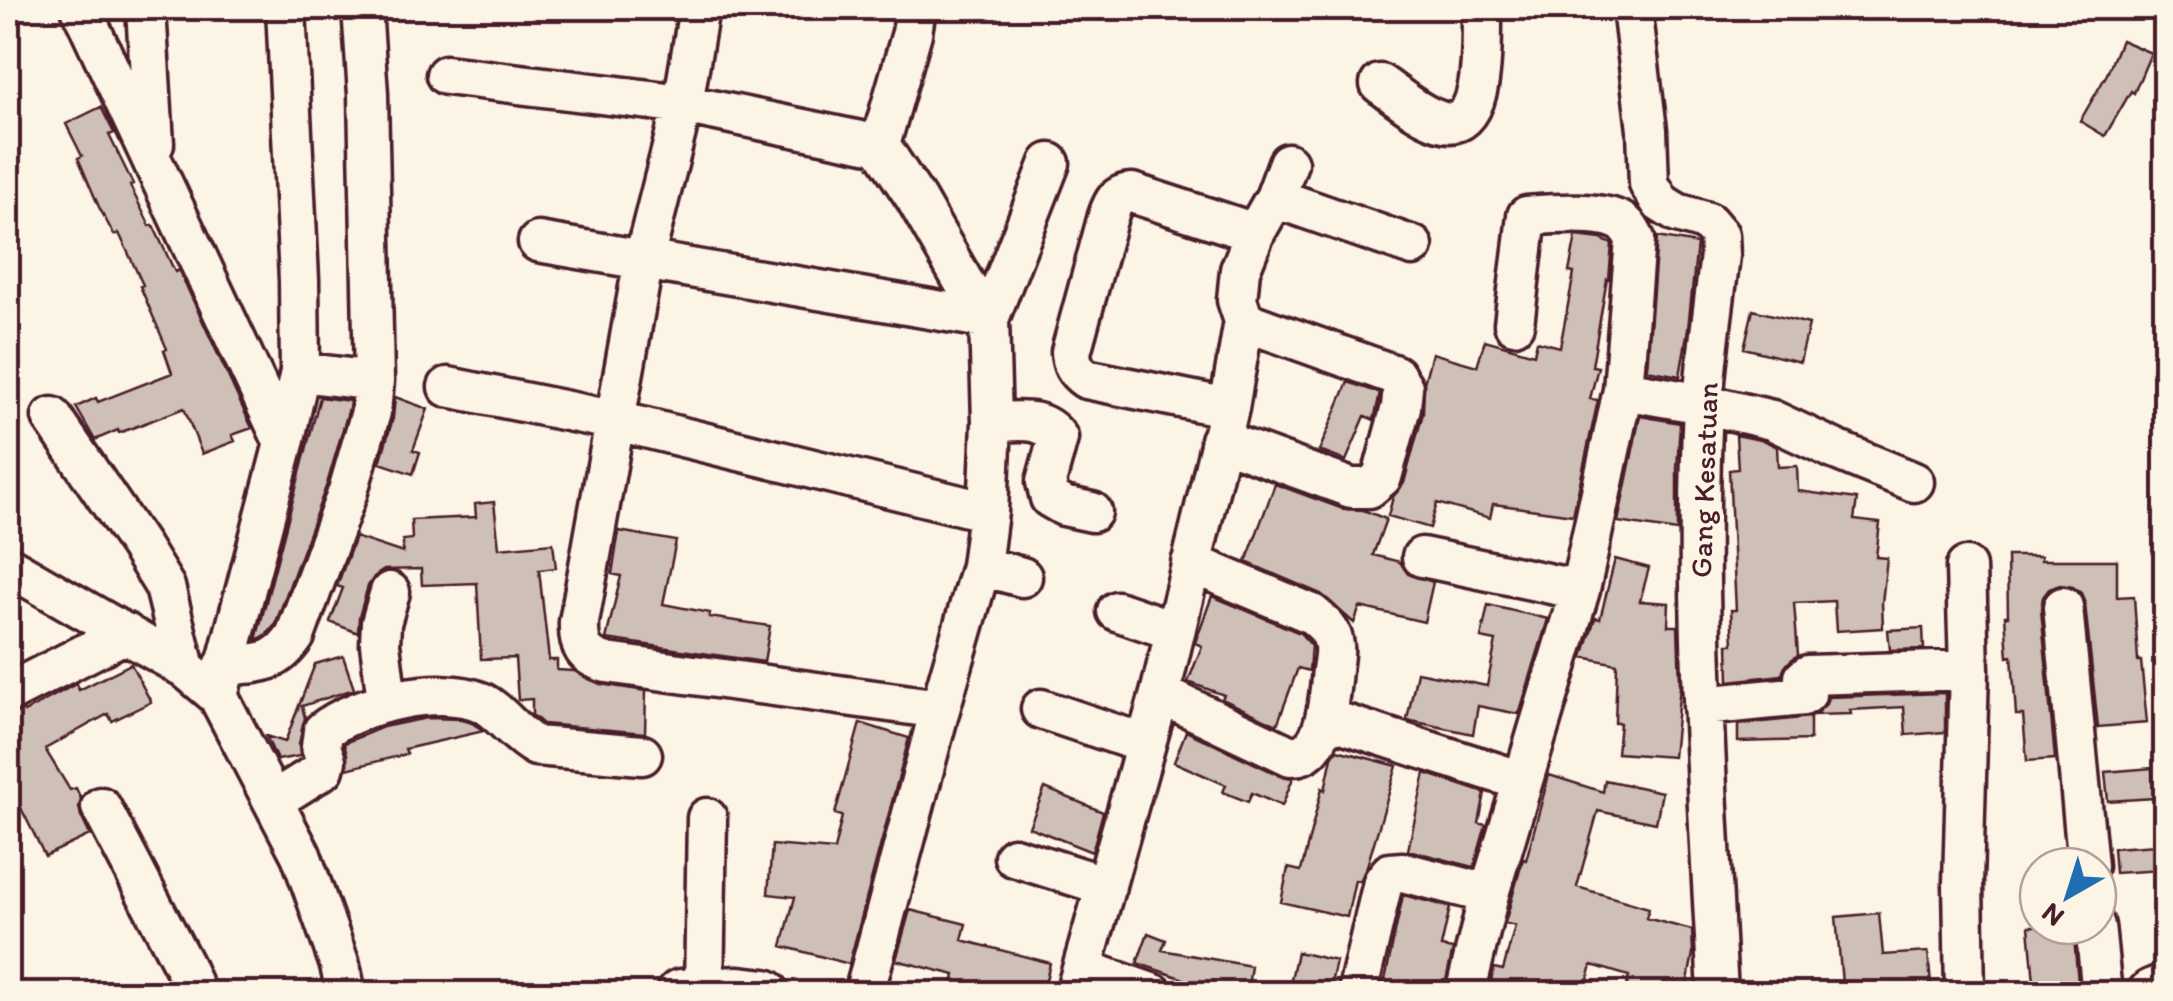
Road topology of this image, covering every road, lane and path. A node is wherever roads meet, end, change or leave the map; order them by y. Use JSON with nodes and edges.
{"nodes":[{"id":1,"x":146,"y":8,"type":"edge"},
{"id":2,"x":286,"y":8,"type":"edge"},
{"id":3,"x":362,"y":8,"type":"edge"},
{"id":4,"x":699,"y":8,"type":"edge"},
{"id":5,"x":916,"y":8,"type":"edge"},
{"id":6,"x":1482,"y":8,"type":"edge"},
{"id":7,"x":1632,"y":8,"type":"edge"},
{"id":8,"x":92,"y":9,"type":"edge"},
{"id":9,"x":446,"y":75,"type":"dead end"},
{"id":10,"x":1380,"y":84,"type":"dead end"},
{"id":11,"x":683,"y":104,"type":"junction"},
{"id":12,"x":880,"y":144,"type":"junction"},
{"id":13,"x":155,"y":162,"type":"junction"},
{"id":14,"x":1050,"y":163,"type":"dead end"},
{"id":15,"x":1288,"y":163,"type":"dead end"},
{"id":16,"x":1275,"y":198,"type":"junction"},
{"id":17,"x":1255,"y":233,"type":"junction"},
{"id":18,"x":538,"y":242,"type":"dead end"},
{"id":19,"x":1413,"y":246,"type":"dead end"},
{"id":20,"x":644,"y":259,"type":"junction"},
{"id":21,"x":983,"y":318,"type":"junction"},
{"id":22,"x":1244,"y":322,"type":"junction"},
{"id":23,"x":1514,"y":324,"type":"dead end"},
{"id":24,"x":300,"y":372,"type":"junction"},
{"id":25,"x":374,"y":381,"type":"junction"},
{"id":26,"x":448,"y":387,"type":"dead end"},
{"id":27,"x":1623,"y":390,"type":"junction"},
{"id":28,"x":1703,"y":404,"type":"junction"},
{"id":29,"x":52,"y":417,"type":"dead end"},
{"id":30,"x":617,"y":421,"type":"junction"},
{"id":31,"x":992,"y":422,"type":"junction"},
{"id":32,"x":1224,"y":424,"type":"junction"},
{"id":33,"x":284,"y":443,"type":"junction"},
{"id":34,"x":1914,"y":482,"type":"dead end"},
{"id":35,"x":988,"y":512,"type":"junction"},
{"id":36,"x":1092,"y":512,"type":"dead end"},
{"id":37,"x":1422,"y":558,"type":"dead end"},
{"id":38,"x":1191,"y":563,"type":"junction"},
{"id":39,"x":981,"y":566,"type":"junction"},
{"id":40,"x":1966,"y":568,"type":"dead end"},
{"id":41,"x":1022,"y":577,"type":"dead end"},
{"id":42,"x":16,"y":580,"type":"edge"},
{"id":43,"x":1580,"y":590,"type":"junction"},
{"id":44,"x":390,"y":592,"type":"dead end"},
{"id":45,"x":2062,"y":607,"type":"dead end"},
{"id":46,"x":1117,"y":611,"type":"dead end"},
{"id":47,"x":1175,"y":631,"type":"junction"},
{"id":48,"x":126,"y":633,"type":"junction"},
{"id":49,"x":185,"y":668,"type":"junction"},
{"id":50,"x":1969,"y":670,"type":"junction"},
{"id":51,"x":221,"y":681,"type":"junction"},
{"id":52,"x":8,"y":693,"type":"edge"},
{"id":53,"x":1160,"y":694,"type":"junction"},
{"id":54,"x":386,"y":701,"type":"junction"},
{"id":55,"x":1703,"y":706,"type":"junction"},
{"id":56,"x":940,"y":709,"type":"junction"},
{"id":57,"x":1041,"y":710,"type":"dead end"},
{"id":58,"x":1345,"y":724,"type":"dead end"},
{"id":59,"x":1145,"y":744,"type":"junction"},
{"id":60,"x":642,"y":756,"type":"dead end"},
{"id":61,"x":1522,"y":781,"type":"junction"},
{"id":62,"x":273,"y":802,"type":"junction"},
{"id":63,"x":101,"y":807,"type":"dead end"},
{"id":64,"x":707,"y":818,"type":"dead end"},
{"id":65,"x":2086,"y":846,"type":"edge"},
{"id":66,"x":1014,"y":857,"type":"dead end"},
{"id":67,"x":1106,"y":886,"type":"junction"},
{"id":68,"x":1490,"y":894,"type":"junction"},
{"id":69,"x":2097,"y":946,"type":"edge"},
{"id":70,"x":1078,"y":981,"type":"edge"},
{"id":71,"x":2166,"y":988,"type":"edge"},
{"id":72,"x":693,"y":992,"type":"edge"},
{"id":73,"x":196,"y":994,"type":"edge"},
{"id":74,"x":346,"y":994,"type":"edge"},
{"id":75,"x":765,"y":994,"type":"edge"},
{"id":76,"x":864,"y":994,"type":"edge"},
{"id":77,"x":1154,"y":994,"type":"edge"},
{"id":78,"x":1357,"y":994,"type":"edge"},
{"id":79,"x":1465,"y":994,"type":"edge"},
{"id":80,"x":1718,"y":994,"type":"edge"},
{"id":81,"x":1965,"y":994,"type":"edge"},
{"id":82,"x":2102,"y":994,"type":"edge"},
{"id":83,"x":2152,"y":994,"type":"edge"}],
"edges":[{"from":1,"to":13,"type":"street"},
{"from":2,"to":24,"type":"street"},
{"from":3,"to":25,"type":"street"},
{"from":4,"to":11,"type":"street"},
{"from":5,"to":12,"type":"street"},
{"from":6,"to":10,"type":"street"},
{"from":7,"to":28,"type":"street","name":"Gang Kesatuan"},
{"from":8,"to":13,"type":"street"},
{"from":9,"to":11,"type":"street"},
{"from":11,"to":12,"type":"street"},
{"from":11,"to":20,"type":"street"},
{"from":12,"to":21,"type":"street"},
{"from":13,"to":33,"type":"street"},
{"from":14,"to":21,"type":"street"},
{"from":15,"to":16,"type":"street"},
{"from":16,"to":17,"type":"street"},
{"from":16,"to":19,"type":"street"},
{"from":17,"to":22,"type":"street"},
{"from":17,"to":32,"type":"street"},
{"from":18,"to":20,"type":"street"},
{"from":20,"to":21,"type":"street"},
{"from":20,"to":30,"type":"street"},
{"from":21,"to":31,"type":"street"},
{"from":22,"to":32,"type":"street"},
{"from":22,"to":32,"type":"street"},
{"from":23,"to":27,"type":"street"},
{"from":24,"to":25,"type":"street"},
{"from":24,"to":33,"type":"street"},
{"from":25,"to":51,"type":"street"},
{"from":26,"to":30,"type":"street"},
{"from":27,"to":28,"type":"street"},
{"from":27,"to":43,"type":"street"},
{"from":28,"to":34,"type":"street"},
{"from":28,"to":55,"type":"street","name":"Gang Kesatuan"},
{"from":29,"to":49,"type":"street"},
{"from":30,"to":35,"type":"street"},
{"from":30,"to":56,"type":"street"},
{"from":31,"to":35,"type":"street"},
{"from":31,"to":36,"type":"street"},
{"from":32,"to":38,"type":"street"},
{"from":33,"to":51,"type":"street"},
{"from":35,"to":39,"type":"street"},
{"from":37,"to":43,"type":"street"},
{"from":38,"to":47,"type":"street"},
{"from":38,"to":53,"type":"street"},
{"from":39,"to":41,"type":"street"},
{"from":39,"to":56,"type":"street"},
{"from":40,"to":50,"type":"street"},
{"from":42,"to":48,"type":"street"},
{"from":43,"to":61,"type":"street"},
{"from":44,"to":54,"type":"street"},
{"from":45,"to":65,"type":"street"},
{"from":46,"to":47,"type":"street"},
{"from":47,"to":53,"type":"street"},
{"from":48,"to":49,"type":"street"},
{"from":48,"to":52,"type":"street"},
{"from":49,"to":51,"type":"street"},
{"from":50,"to":55,"type":"street"},
{"from":50,"to":81,"type":"street"},
{"from":51,"to":62,"type":"street"},
{"from":53,"to":59,"type":"street"},
{"from":54,"to":60,"type":"street"},
{"from":54,"to":62,"type":"street"},
{"from":55,"to":80,"type":"street","name":"Gang Kesatuan"},
{"from":56,"to":76,"type":"street"},
{"from":57,"to":59,"type":"street"},
{"from":58,"to":61,"type":"street"},
{"from":59,"to":67,"type":"street"},
{"from":61,"to":68,"type":"street"},
{"from":62,"to":74,"type":"street"},
{"from":63,"to":73,"type":"street"},
{"from":64,"to":72,"type":"street"},
{"from":66,"to":67,"type":"street"},
{"from":67,"to":70,"type":"street"},
{"from":68,"to":78,"type":"street"},
{"from":68,"to":79,"type":"street"},
{"from":69,"to":82,"type":"street"},
{"from":70,"to":77,"type":"street"},
{"from":71,"to":83,"type":"main road"},
{"from":72,"to":75,"type":"main road"}]}
